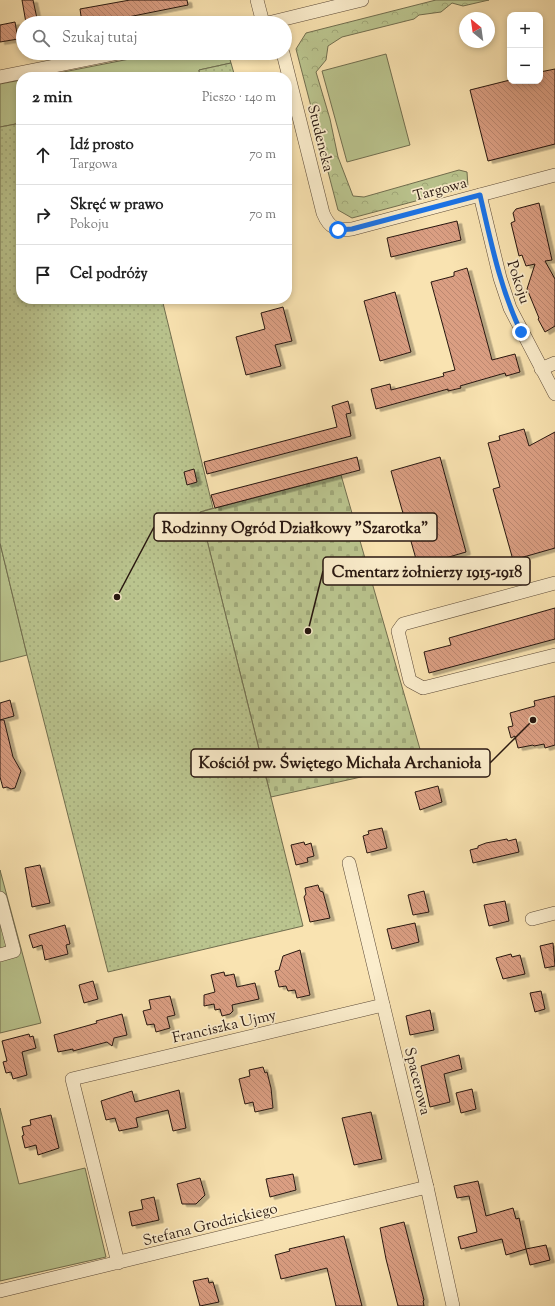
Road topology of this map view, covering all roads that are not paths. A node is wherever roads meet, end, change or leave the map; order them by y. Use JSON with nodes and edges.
{"nodes":[{"id":1,"x":257,"y":0,"type":"edge"},
{"id":2,"x":362,"y":0,"type":"edge"},
{"id":3,"x":261,"y":16,"type":"edge"},
{"id":4,"x":292,"y":17,"type":"edge"},
{"id":5,"x":84,"y":60,"type":"edge"},
{"id":6,"x":285,"y":60,"type":"edge"},
{"id":7,"x":25,"y":72,"type":"edge"},
{"id":8,"x":288,"y":72,"type":"edge"},
{"id":9,"x":16,"y":74,"type":"edge"},
{"id":10,"x":0,"y":77,"type":"edge"},
{"id":11,"x":292,"y":89,"type":"edge"},
{"id":12,"x":555,"y":175,"type":"edge"},
{"id":13,"x":480,"y":195,"type":"junction"},
{"id":14,"x":333,"y":228,"type":"joint"},
{"id":15,"x":555,"y":363,"type":"edge"},
{"id":16,"x":541,"y":369,"type":"junction"},
{"id":17,"x":555,"y":394,"type":"edge"},
{"id":18,"x":555,"y":583,"type":"edge"},
{"id":19,"x":555,"y":655,"type":"edge"},
{"id":20,"x":349,"y":864,"type":"dead end"},
{"id":21,"x":0,"y":898,"type":"edge"},
{"id":22,"x":555,"y":913,"type":"edge"},
{"id":23,"x":532,"y":919,"type":"dead end"},
{"id":24,"x":0,"y":955,"type":"edge"},
{"id":25,"x":383,"y":1005,"type":"junction"},
{"id":26,"x":427,"y":1187,"type":"junction"},
{"id":27,"x":118,"y":1263,"type":"junction"},
{"id":28,"x":0,"y":1291,"type":"edge"},
{"id":29,"x":453,"y":1306,"type":"edge"}],
"edges":[{"from":1,"to":3,"type":"street"},
{"from":2,"to":4,"type":"street"},
{"from":5,"to":7,"type":"street"},
{"from":6,"to":8,"type":"street","name":"Studencka"},
{"from":9,"to":10,"type":"street"},
{"from":11,"to":14,"type":"street","name":"Studencka"},
{"from":12,"to":13,"type":"street","name":"Targowa"},
{"from":13,"to":14,"type":"street","name":"Targowa"},
{"from":13,"to":16,"type":"street","name":"Pokoju"},
{"from":15,"to":16,"type":"street"},
{"from":16,"to":17,"type":"street","name":"Pokoju"},
{"from":18,"to":19,"type":"street"},
{"from":20,"to":25,"type":"street","name":"Spacerowa"},
{"from":21,"to":24,"type":"street"},
{"from":22,"to":23,"type":"street"},
{"from":25,"to":26,"type":"street","name":"Spacerowa"},
{"from":25,"to":27,"type":"street","name":"Franciszka Ujmy"},
{"from":26,"to":27,"type":"street","name":"Stefana Grodzickiego"},
{"from":26,"to":29,"type":"street","name":"Spacerowa"},
{"from":27,"to":28,"type":"street","name":"Stefana Grodzickiego"}]}
